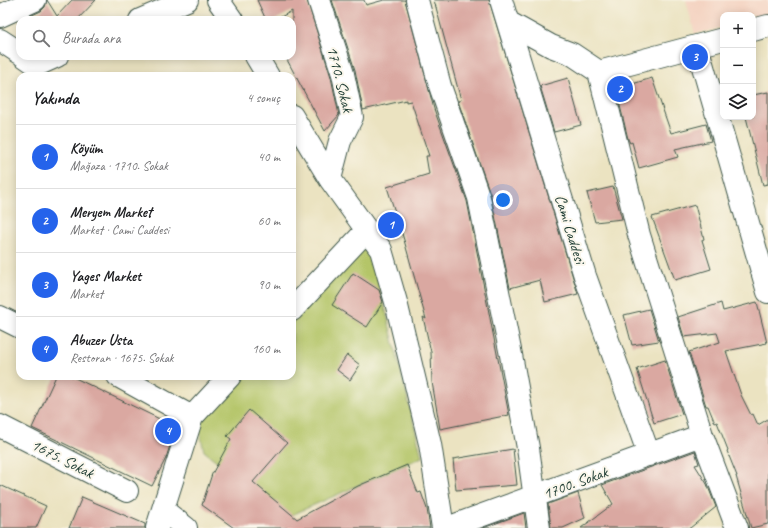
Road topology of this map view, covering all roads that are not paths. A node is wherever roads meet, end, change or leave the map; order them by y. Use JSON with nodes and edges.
{"nodes":[{"id":1,"x":35,"y":0,"type":"edge"},
{"id":2,"x":187,"y":0,"type":"edge"},
{"id":3,"x":218,"y":0,"type":"edge"},
{"id":4,"x":319,"y":0,"type":"edge"},
{"id":5,"x":417,"y":0,"type":"edge"},
{"id":6,"x":501,"y":0,"type":"edge"},
{"id":7,"x":0,"y":16,"type":"edge"},
{"id":8,"x":149,"y":16,"type":"edge"},
{"id":9,"x":229,"y":16,"type":"edge"},
{"id":10,"x":508,"y":22,"type":"junction"},
{"id":11,"x":768,"y":26,"type":"edge"},
{"id":12,"x":756,"y":29,"type":"edge"},
{"id":13,"x":720,"y":39,"type":"edge"},
{"id":14,"x":0,"y":40,"type":"edge"},
{"id":15,"x":697,"y":46,"type":"junction"},
{"id":16,"x":16,"y":51,"type":"edge"},
{"id":17,"x":258,"y":60,"type":"edge"},
{"id":18,"x":266,"y":72,"type":"edge"},
{"id":19,"x":599,"y":72,"type":"junction"},
{"id":20,"x":296,"y":123,"type":"edge"},
{"id":21,"x":330,"y":179,"type":"junction"},
{"id":22,"x":367,"y":230,"type":"junction"},
{"id":23,"x":768,"y":292,"type":"edge"},
{"id":24,"x":296,"y":306,"type":"edge"},
{"id":25,"x":0,"y":317,"type":"edge"},
{"id":26,"x":16,"y":325,"type":"edge"},
{"id":27,"x":125,"y":380,"type":"edge"},
{"id":28,"x":226,"y":380,"type":"edge"},
{"id":29,"x":192,"y":417,"type":"junction"},
{"id":30,"x":0,"y":426,"type":"edge"},
{"id":31,"x":702,"y":435,"type":"junction"},
{"id":32,"x":649,"y":456,"type":"junction"},
{"id":33,"x":127,"y":490,"type":"dead end"},
{"id":34,"x":534,"y":497,"type":"junction"},
{"id":35,"x":160,"y":519,"type":"edge"},
{"id":36,"x":186,"y":528,"type":"edge"},
{"id":37,"x":443,"y":528,"type":"edge"},
{"id":38,"x":447,"y":528,"type":"edge"},
{"id":39,"x":539,"y":528,"type":"edge"},
{"id":40,"x":737,"y":528,"type":"edge"}],
"edges":[{"from":1,"to":7,"type":"street"},
{"from":2,"to":8,"type":"street"},
{"from":3,"to":9,"type":"street"},
{"from":4,"to":21,"type":"street","name":"1710. Sokak"},
{"from":5,"to":34,"type":"street"},
{"from":6,"to":10,"type":"street","name":"Cami Caddesi"},
{"from":10,"to":19,"type":"street"},
{"from":10,"to":32,"type":"street","name":"Cami Caddesi"},
{"from":11,"to":12,"type":"street"},
{"from":13,"to":15,"type":"street"},
{"from":14,"to":16,"type":"street"},
{"from":15,"to":19,"type":"street"},
{"from":15,"to":23,"type":"street"},
{"from":17,"to":18,"type":"street"},
{"from":19,"to":31,"type":"street"},
{"from":20,"to":21,"type":"street"},
{"from":21,"to":22,"type":"street"},
{"from":22,"to":24,"type":"street"},
{"from":22,"to":37,"type":"street"},
{"from":25,"to":26,"type":"street"},
{"from":27,"to":29,"type":"street"},
{"from":28,"to":29,"type":"street"},
{"from":29,"to":35,"type":"street"},
{"from":30,"to":33,"type":"street","name":"1675. Sokak"},
{"from":31,"to":32,"type":"street","name":"1700. Sokak"},
{"from":31,"to":40,"type":"street"},
{"from":32,"to":34,"type":"street","name":"1700. Sokak"},
{"from":34,"to":38,"type":"street","name":"1700. Sokak"},
{"from":34,"to":39,"type":"street"},
{"from":35,"to":36,"type":"street"}]}
